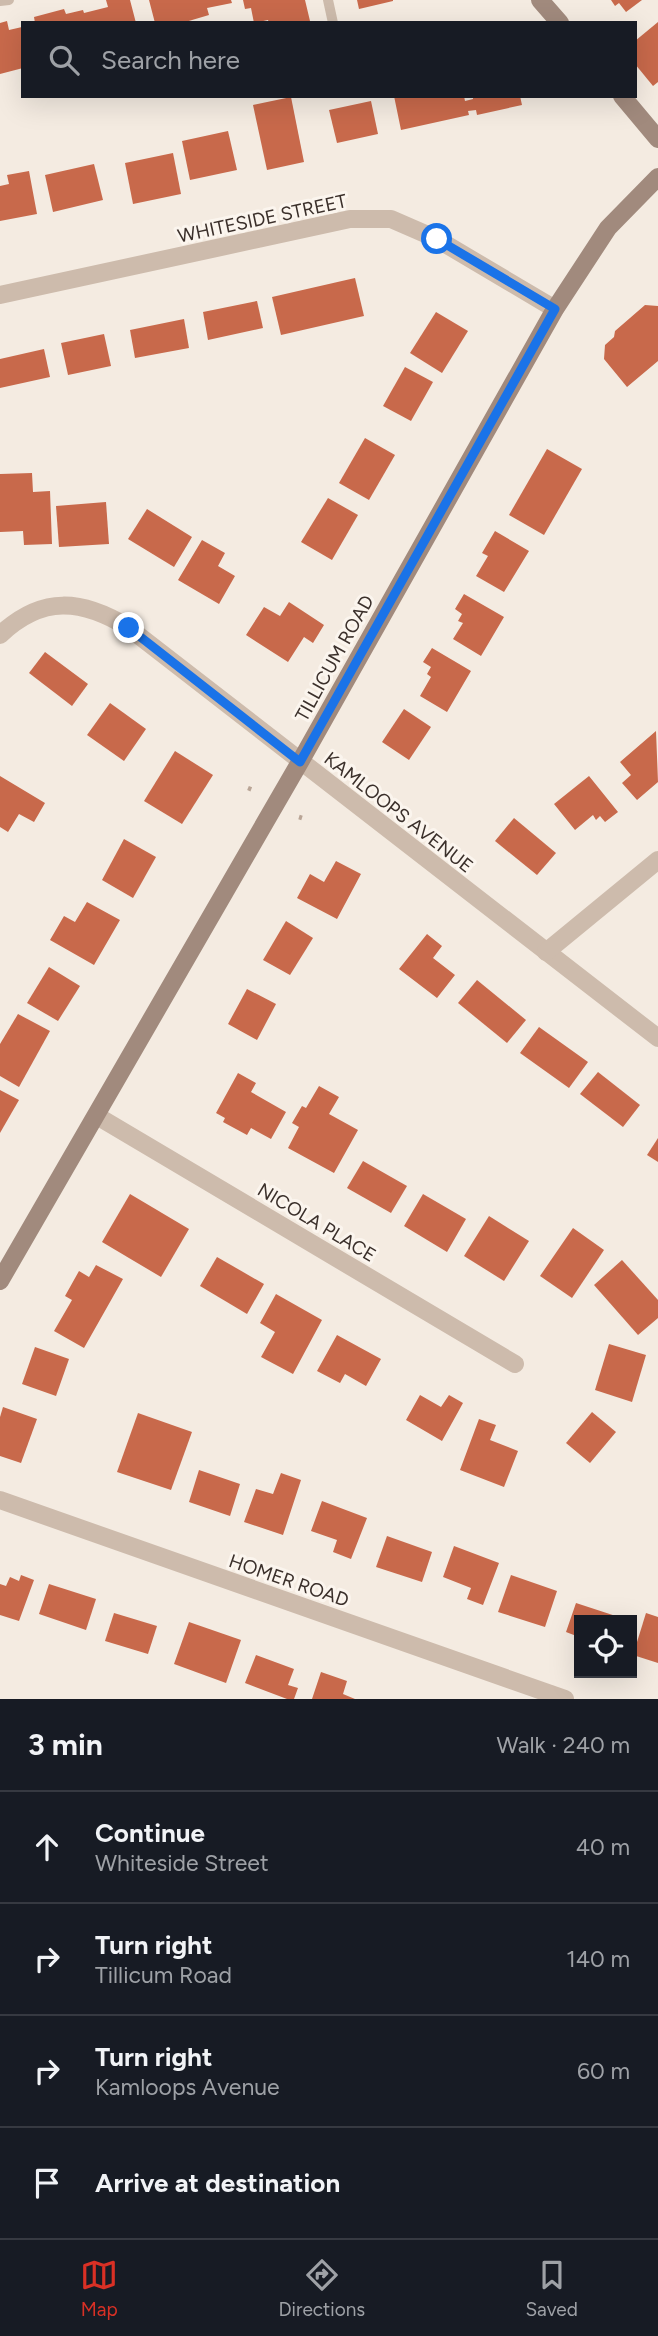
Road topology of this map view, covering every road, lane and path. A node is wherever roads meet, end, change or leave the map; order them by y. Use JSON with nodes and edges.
{"nodes":[{"id":1,"x":9,"y":0,"type":"edge"},
{"id":2,"x":328,"y":0,"type":"edge"},
{"id":3,"x":540,"y":0,"type":"edge"},
{"id":4,"x":0,"y":1,"type":"edge"},
{"id":5,"x":333,"y":21,"type":"edge"},
{"id":6,"x":558,"y":21,"type":"edge"},
{"id":7,"x":624,"y":98,"type":"edge"},
{"id":8,"x":658,"y":139,"type":"edge"},
{"id":9,"x":658,"y":177,"type":"edge"},
{"id":10,"x":0,"y":295,"type":"edge"},
{"id":11,"x":555,"y":309,"type":"junction"},
{"id":12,"x":0,"y":635,"type":"edge"},
{"id":13,"x":300,"y":762,"type":"junction"},
{"id":14,"x":658,"y":860,"type":"edge"},
{"id":15,"x":546,"y":952,"type":"junction"},
{"id":16,"x":658,"y":1038,"type":"edge"},
{"id":17,"x":97,"y":1116,"type":"junction"},
{"id":18,"x":0,"y":1281,"type":"edge"},
{"id":19,"x":515,"y":1364,"type":"dead end"},
{"id":20,"x":0,"y":1500,"type":"edge"},
{"id":21,"x":565,"y":1699,"type":"edge"}],
"edges":[{"from":1,"to":4,"type":"lane"},
{"from":2,"to":5,"type":"lane"},
{"from":3,"to":6,"type":"main road"},
{"from":7,"to":8,"type":"main road"},
{"from":9,"to":11,"type":"main road","name":"TILLICUM ROAD"},
{"from":10,"to":11,"type":"street","name":"WHITESIDE STREET"},
{"from":11,"to":13,"type":"main road","name":"TILLICUM ROAD"},
{"from":12,"to":13,"type":"street","name":"KAMLOOPS AVENUE"},
{"from":13,"to":15,"type":"street","name":"KAMLOOPS AVENUE"},
{"from":13,"to":17,"type":"main road","name":"TILLICUM ROAD"},
{"from":14,"to":15,"type":"street"},
{"from":15,"to":16,"type":"street","name":"KAMLOOPS AVENUE"},
{"from":17,"to":18,"type":"main road","name":"TILLICUM ROAD"},
{"from":17,"to":19,"type":"street","name":"NICOLA PLACE"},
{"from":20,"to":21,"type":"street","name":"HOMER ROAD"}]}
